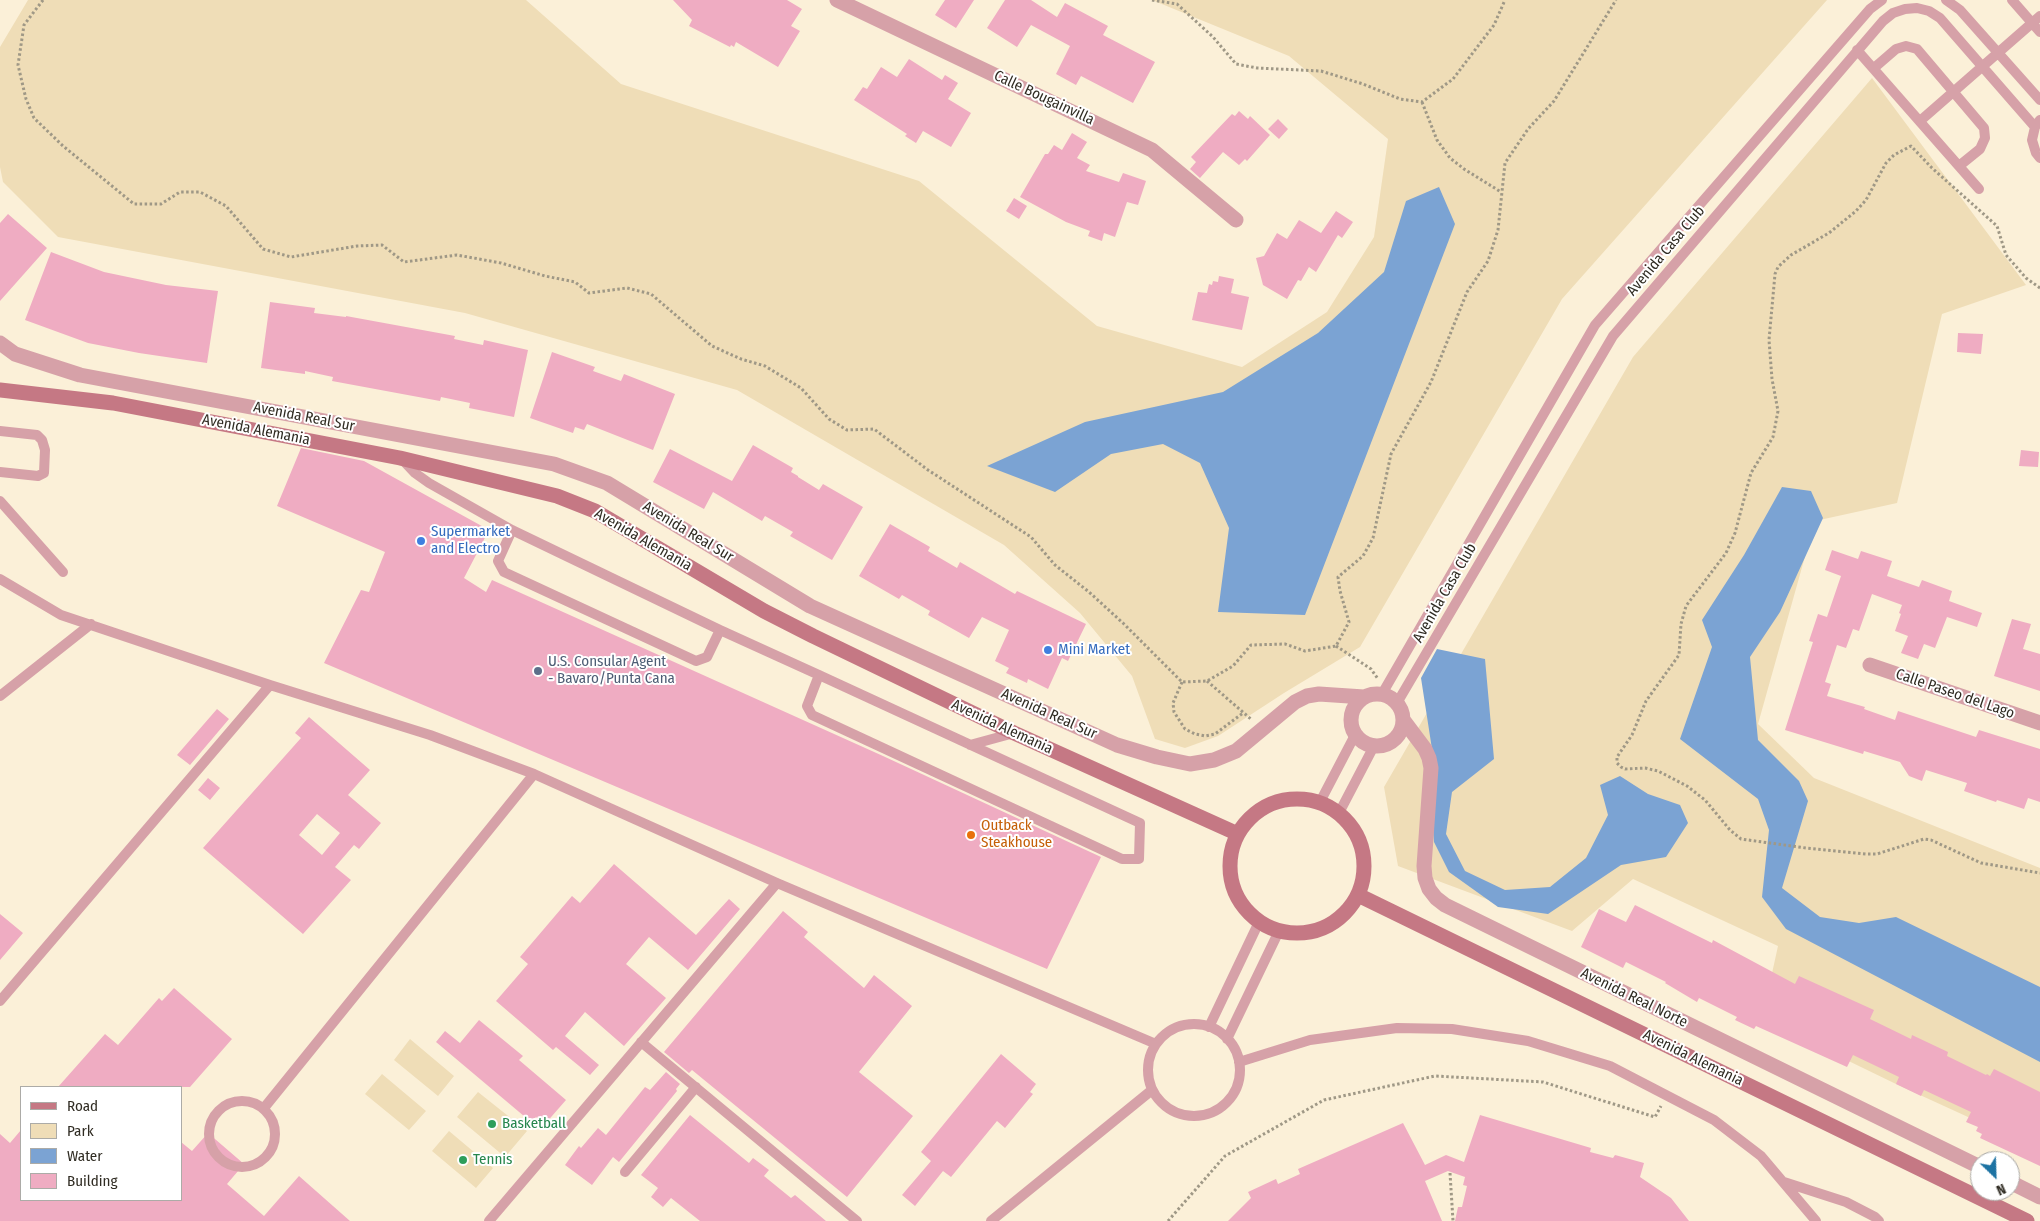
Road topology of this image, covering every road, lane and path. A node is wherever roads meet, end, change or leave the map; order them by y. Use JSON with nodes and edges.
{"nodes":[{"id":1,"x":43,"y":0,"type":"edge"},
{"id":2,"x":837,"y":0,"type":"edge"},
{"id":3,"x":857,"y":0,"type":"edge"},
{"id":4,"x":1152,"y":0,"type":"edge"},
{"id":5,"x":1505,"y":0,"type":"edge"},
{"id":6,"x":1616,"y":0,"type":"edge"},
{"id":7,"x":1882,"y":0,"type":"edge"},
{"id":8,"x":1946,"y":0,"type":"edge"},
{"id":9,"x":2012,"y":0,"type":"edge"},
{"id":10,"x":868,"y":15,"type":"junction"},
{"id":11,"x":2036,"y":19,"type":"edge"},
{"id":12,"x":2040,"y":32,"type":"edge"},
{"id":13,"x":1857,"y":50,"type":"junction"},
{"id":14,"x":1998,"y":52,"type":"junction"},
{"id":15,"x":1982,"y":66,"type":"junction"},
{"id":16,"x":1874,"y":68,"type":"junction"},
{"id":17,"x":1953,"y":92,"type":"junction"},
{"id":18,"x":2040,"y":100,"type":"edge"},
{"id":19,"x":1422,"y":102,"type":"junction"},
{"id":20,"x":1920,"y":121,"type":"junction"},
{"id":21,"x":2037,"y":124,"type":"edge"},
{"id":22,"x":2040,"y":158,"type":"edge"},
{"id":23,"x":1959,"y":166,"type":"junction"},
{"id":24,"x":1979,"y":189,"type":"dead end"},
{"id":25,"x":1501,"y":192,"type":"junction"},
{"id":26,"x":1236,"y":220,"type":"dead end"},
{"id":27,"x":2040,"y":288,"type":"edge"},
{"id":28,"x":0,"y":343,"type":"edge"},
{"id":29,"x":0,"y":390,"type":"edge"},
{"id":30,"x":0,"y":431,"type":"edge"},
{"id":31,"x":400,"y":458,"type":"junction"},
{"id":32,"x":0,"y":472,"type":"edge"},
{"id":33,"x":0,"y":500,"type":"edge"},
{"id":34,"x":512,"y":530,"type":"junction"},
{"id":35,"x":63,"y":572,"type":"dead end"},
{"id":36,"x":0,"y":579,"type":"edge"},
{"id":37,"x":91,"y":624,"type":"junction"},
{"id":38,"x":720,"y":630,"type":"junction"},
{"id":39,"x":1336,"y":646,"type":"junction"},
{"id":40,"x":1870,"y":665,"type":"dead end"},
{"id":41,"x":819,"y":675,"type":"junction"},
{"id":42,"x":1207,"y":681,"type":"junction"},
{"id":43,"x":1182,"y":682,"type":"junction"},
{"id":44,"x":270,"y":685,"type":"junction"},
{"id":45,"x":1332,"y":694,"type":"junction"},
{"id":46,"x":1382,"y":694,"type":"junction"},
{"id":47,"x":0,"y":696,"type":"edge"},
{"id":48,"x":1364,"y":697,"type":"junction"},
{"id":49,"x":1397,"y":703,"type":"junction"},
{"id":50,"x":1243,"y":713,"type":"junction"},
{"id":51,"x":1351,"y":715,"type":"junction"},
{"id":52,"x":1404,"y":722,"type":"junction"},
{"id":53,"x":2040,"y":723,"type":"edge"},
{"id":54,"x":1263,"y":730,"type":"junction"},
{"id":55,"x":1014,"y":733,"type":"junction"},
{"id":56,"x":1355,"y":735,"type":"junction"},
{"id":57,"x":1394,"y":740,"type":"junction"},
{"id":58,"x":1419,"y":741,"type":"junction"},
{"id":59,"x":970,"y":745,"type":"junction"},
{"id":60,"x":1374,"y":746,"type":"junction"},
{"id":61,"x":534,"y":774,"type":"junction"},
{"id":62,"x":1320,"y":802,"type":"junction"},
{"id":63,"x":1339,"y":813,"type":"junction"},
{"id":64,"x":1238,"y":834,"type":"junction"},
{"id":65,"x":2040,"y":873,"type":"edge"},
{"id":66,"x":777,"y":882,"type":"junction"},
{"id":67,"x":1358,"y":895,"type":"junction"},
{"id":68,"x":1259,"y":922,"type":"junction"},
{"id":69,"x":1279,"y":931,"type":"junction"},
{"id":70,"x":0,"y":1001,"type":"edge"},
{"id":71,"x":1209,"y":1027,"type":"junction"},
{"id":72,"x":1227,"y":1039,"type":"junction"},
{"id":73,"x":641,"y":1042,"type":"junction"},
{"id":74,"x":1156,"y":1044,"type":"junction"},
{"id":75,"x":1239,"y":1062,"type":"junction"},
{"id":76,"x":696,"y":1087,"type":"junction"},
{"id":77,"x":1152,"y":1090,"type":"junction"},
{"id":78,"x":1666,"y":1095,"type":"junction"},
{"id":79,"x":264,"y":1108,"type":"junction"},
{"id":80,"x":1970,"y":1162,"type":"edge"},
{"id":81,"x":625,"y":1172,"type":"dead end"},
{"id":82,"x":1450,"y":1173,"type":"dead end"},
{"id":83,"x":1784,"y":1182,"type":"junction"},
{"id":84,"x":2020,"y":1187,"type":"edge"},
{"id":85,"x":2040,"y":1197,"type":"edge"},
{"id":86,"x":489,"y":1221,"type":"edge"},
{"id":87,"x":857,"y":1221,"type":"edge"},
{"id":88,"x":991,"y":1221,"type":"edge"},
{"id":89,"x":1168,"y":1221,"type":"edge"},
{"id":90,"x":1453,"y":1221,"type":"edge"},
{"id":91,"x":1816,"y":1221,"type":"edge"},
{"id":92,"x":1879,"y":1221,"type":"edge"},
{"id":93,"x":2027,"y":1221,"type":"edge"}],
"edges":[{"from":1,"to":43,"type":"path"},
{"from":2,"to":10,"type":"street","name":"Calle Bougainvilla"},
{"from":3,"to":10,"type":"street"},
{"from":4,"to":19,"type":"path"},
{"from":5,"to":19,"type":"path"},
{"from":6,"to":25,"type":"path"},
{"from":7,"to":46,"type":"lane","name":"Avenida Casa Club"},
{"from":8,"to":14,"type":"lane"},
{"from":9,"to":11,"type":"lane"},
{"from":10,"to":26,"type":"street","name":"Calle Bougainvilla"},
{"from":11,"to":12,"type":"lane"},
{"from":11,"to":14,"type":"lane"},
{"from":13,"to":15,"type":"lane","name":"Avenida Casa Club"},
{"from":13,"to":16,"type":"lane"},
{"from":13,"to":49,"type":"lane","name":"Avenida Casa Club"},
{"from":14,"to":15,"type":"lane"},
{"from":14,"to":18,"type":"lane"},
{"from":15,"to":17,"type":"lane"},
{"from":15,"to":21,"type":"lane","name":"Avenida Casa Club"},
{"from":16,"to":17,"type":"lane"},
{"from":16,"to":20,"type":"lane"},
{"from":17,"to":20,"type":"lane"},
{"from":17,"to":23,"type":"lane"},
{"from":19,"to":25,"type":"path"},
{"from":20,"to":23,"type":"lane"},
{"from":21,"to":22,"type":"lane"},
{"from":23,"to":24,"type":"lane"},
{"from":25,"to":39,"type":"path"},
{"from":27,"to":65,"type":"path"},
{"from":28,"to":54,"type":"street","name":"Avenida Real Sur"},
{"from":29,"to":31,"type":"street","name":"Avenida Alemania"},
{"from":30,"to":32,"type":"lane"},
{"from":31,"to":34,"type":"lane"},
{"from":31,"to":55,"type":"street","name":"Avenida Alemania"},
{"from":33,"to":35,"type":"lane"},
{"from":34,"to":38,"type":"lane"},
{"from":34,"to":38,"type":"lane"},
{"from":36,"to":37,"type":"lane"},
{"from":37,"to":44,"type":"lane"},
{"from":37,"to":47,"type":"lane"},
{"from":38,"to":41,"type":"lane"},
{"from":39,"to":42,"type":"path"},
{"from":39,"to":46,"type":"path"},
{"from":40,"to":53,"type":"street","name":"Calle Paseo del Lago"},
{"from":41,"to":59,"type":"lane"},
{"from":41,"to":59,"type":"lane"},
{"from":42,"to":43,"type":"path"},
{"from":42,"to":50,"type":"path"},
{"from":43,"to":50,"type":"path"},
{"from":44,"to":61,"type":"lane"},
{"from":44,"to":70,"type":"lane"},
{"from":45,"to":48,"type":"street","name":"Avenida Real Sur"},
{"from":45,"to":51,"type":"street"},
{"from":45,"to":54,"type":"street","name":"Avenida Real Sur"},
{"from":46,"to":48,"type":"street"},
{"from":46,"to":49,"type":"street"},
{"from":48,"to":51,"type":"street"},
{"from":49,"to":52,"type":"street"},
{"from":50,"to":54,"type":"path"},
{"from":51,"to":56,"type":"street"},
{"from":52,"to":57,"type":"street"},
{"from":52,"to":58,"type":"street","name":"Avenida Real Norte"},
{"from":55,"to":59,"type":"lane"},
{"from":55,"to":64,"type":"street","name":"Avenida Alemania"},
{"from":56,"to":60,"type":"street"},
{"from":56,"to":62,"type":"lane"},
{"from":57,"to":58,"type":"street"},
{"from":57,"to":60,"type":"street"},
{"from":58,"to":80,"type":"street","name":"Avenida Real Norte"},
{"from":60,"to":63,"type":"lane"},
{"from":61,"to":66,"type":"lane"},
{"from":61,"to":79,"type":"lane"},
{"from":62,"to":63,"type":"street"},
{"from":62,"to":64,"type":"street"},
{"from":63,"to":67,"type":"street"},
{"from":64,"to":68,"type":"street"},
{"from":66,"to":73,"type":"lane"},
{"from":66,"to":74,"type":"lane"},
{"from":67,"to":69,"type":"street"},
{"from":67,"to":93,"type":"street","name":"Avenida Alemania"},
{"from":68,"to":69,"type":"street"},
{"from":68,"to":71,"type":"lane"},
{"from":69,"to":72,"type":"lane"},
{"from":71,"to":72,"type":"lane"},
{"from":71,"to":74,"type":"lane"},
{"from":72,"to":75,"type":"lane"},
{"from":73,"to":76,"type":"lane"},
{"from":73,"to":86,"type":"lane"},
{"from":74,"to":77,"type":"lane"},
{"from":75,"to":77,"type":"lane"},
{"from":75,"to":78,"type":"lane"},
{"from":76,"to":81,"type":"lane"},
{"from":76,"to":87,"type":"lane"},
{"from":77,"to":88,"type":"lane"},
{"from":78,"to":83,"type":"lane"},
{"from":78,"to":89,"type":"path"},
{"from":79,"to":79,"type":"lane"},
{"from":82,"to":90,"type":"path"},
{"from":83,"to":91,"type":"lane"},
{"from":83,"to":92,"type":"lane"},
{"from":84,"to":85,"type":"street"}]}
